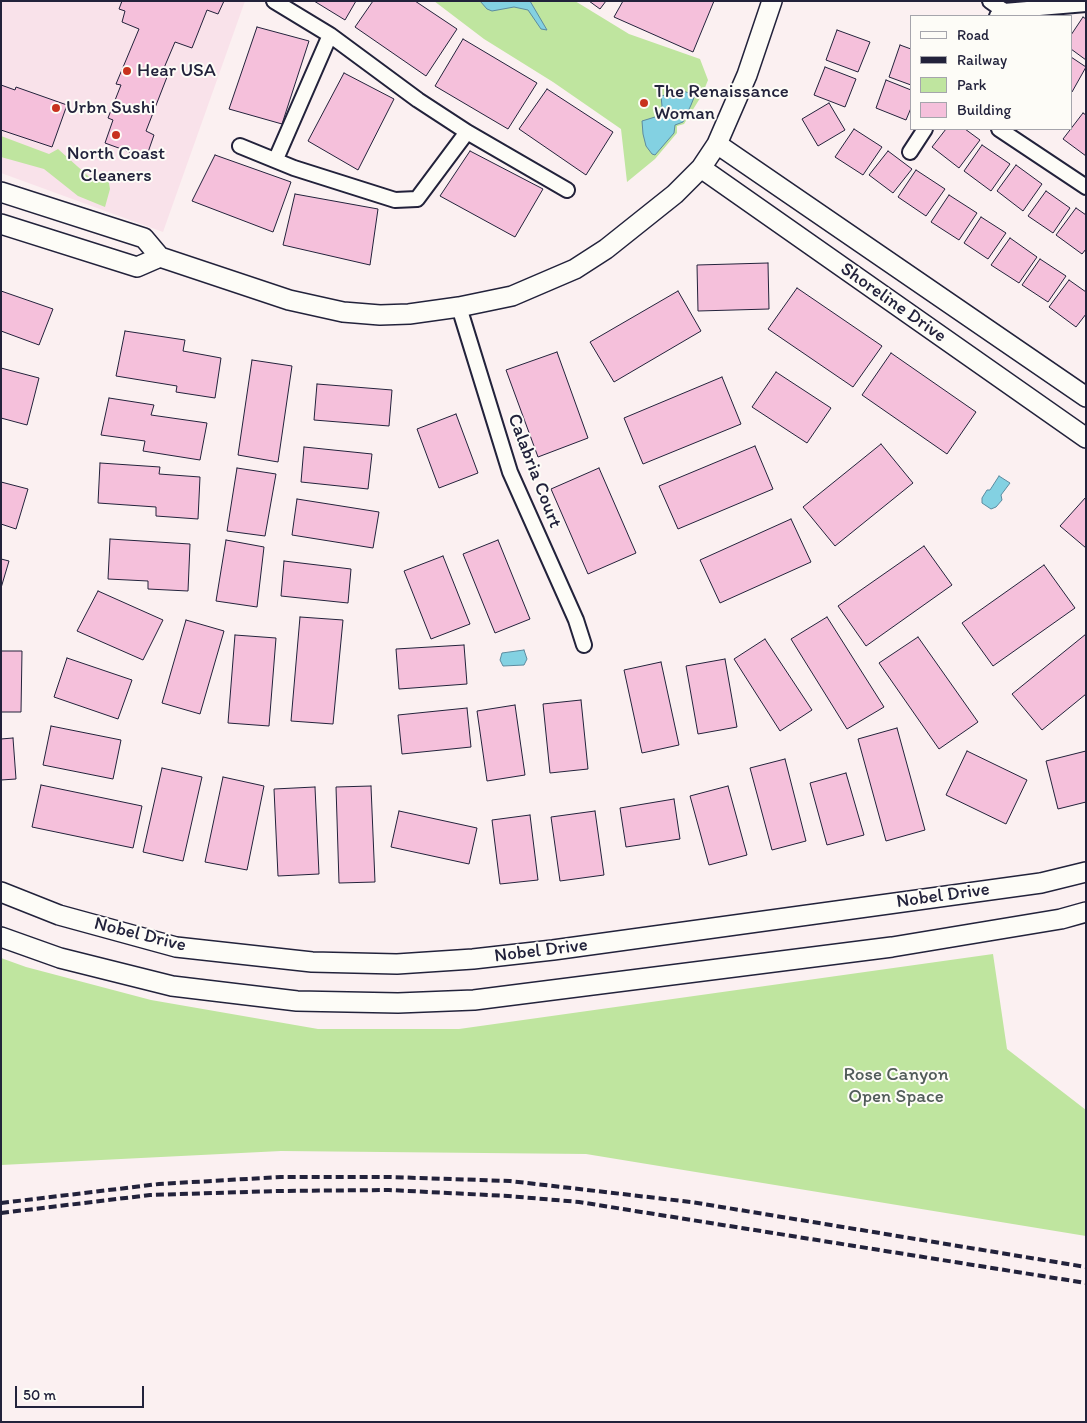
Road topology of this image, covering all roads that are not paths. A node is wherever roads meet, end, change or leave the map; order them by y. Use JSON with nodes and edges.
{"nodes":[{"id":1,"x":274,"y":1,"type":"edge"},
{"id":2,"x":772,"y":1,"type":"edge"},
{"id":3,"x":990,"y":1,"type":"edge"},
{"id":4,"x":1086,"y":4,"type":"edge"},
{"id":5,"x":1000,"y":14,"type":"edge"},
{"id":6,"x":330,"y":35,"type":"junction"},
{"id":7,"x":924,"y":130,"type":"edge"},
{"id":8,"x":1000,"y":130,"type":"edge"},
{"id":9,"x":467,"y":132,"type":"junction"},
{"id":10,"x":717,"y":144,"type":"junction"},
{"id":11,"x":240,"y":146,"type":"dead end"},
{"id":12,"x":910,"y":152,"type":"dead end"},
{"id":13,"x":276,"y":159,"type":"junction"},
{"id":14,"x":701,"y":168,"type":"junction"},
{"id":15,"x":1086,"y":187,"type":"edge"},
{"id":16,"x":567,"y":190,"type":"dead end"},
{"id":17,"x":1,"y":192,"type":"edge"},
{"id":18,"x":1,"y":224,"type":"edge"},
{"id":19,"x":160,"y":257,"type":"junction"},
{"id":20,"x":459,"y":307,"type":"junction"},
{"id":21,"x":1086,"y":397,"type":"edge"},
{"id":22,"x":1085,"y":437,"type":"edge"},
{"id":23,"x":584,"y":645,"type":"dead end"},
{"id":24,"x":1086,"y":872,"type":"edge"},
{"id":25,"x":1,"y":892,"type":"edge"},
{"id":26,"x":1086,"y":912,"type":"edge"},
{"id":27,"x":1,"y":937,"type":"edge"}],
"edges":[{"from":1,"to":6,"type":"street"},
{"from":2,"to":10,"type":"main road"},
{"from":3,"to":5,"type":"street"},
{"from":4,"to":5,"type":"street"},
{"from":6,"to":9,"type":"street"},
{"from":6,"to":13,"type":"street"},
{"from":7,"to":12,"type":"street"},
{"from":8,"to":15,"type":"street"},
{"from":9,"to":13,"type":"street"},
{"from":9,"to":16,"type":"street"},
{"from":10,"to":14,"type":"main road"},
{"from":10,"to":21,"type":"main road","name":"Shoreline Drive"},
{"from":11,"to":13,"type":"street"},
{"from":14,"to":20,"type":"main road"},
{"from":14,"to":22,"type":"main road","name":"Shoreline Drive"},
{"from":17,"to":19,"type":"main road"},
{"from":18,"to":19,"type":"main road"},
{"from":19,"to":20,"type":"main road"},
{"from":20,"to":23,"type":"street","name":"Calabria Court"},
{"from":24,"to":25,"type":"main road","name":"Nobel Drive"},
{"from":26,"to":27,"type":"main road"}]}
